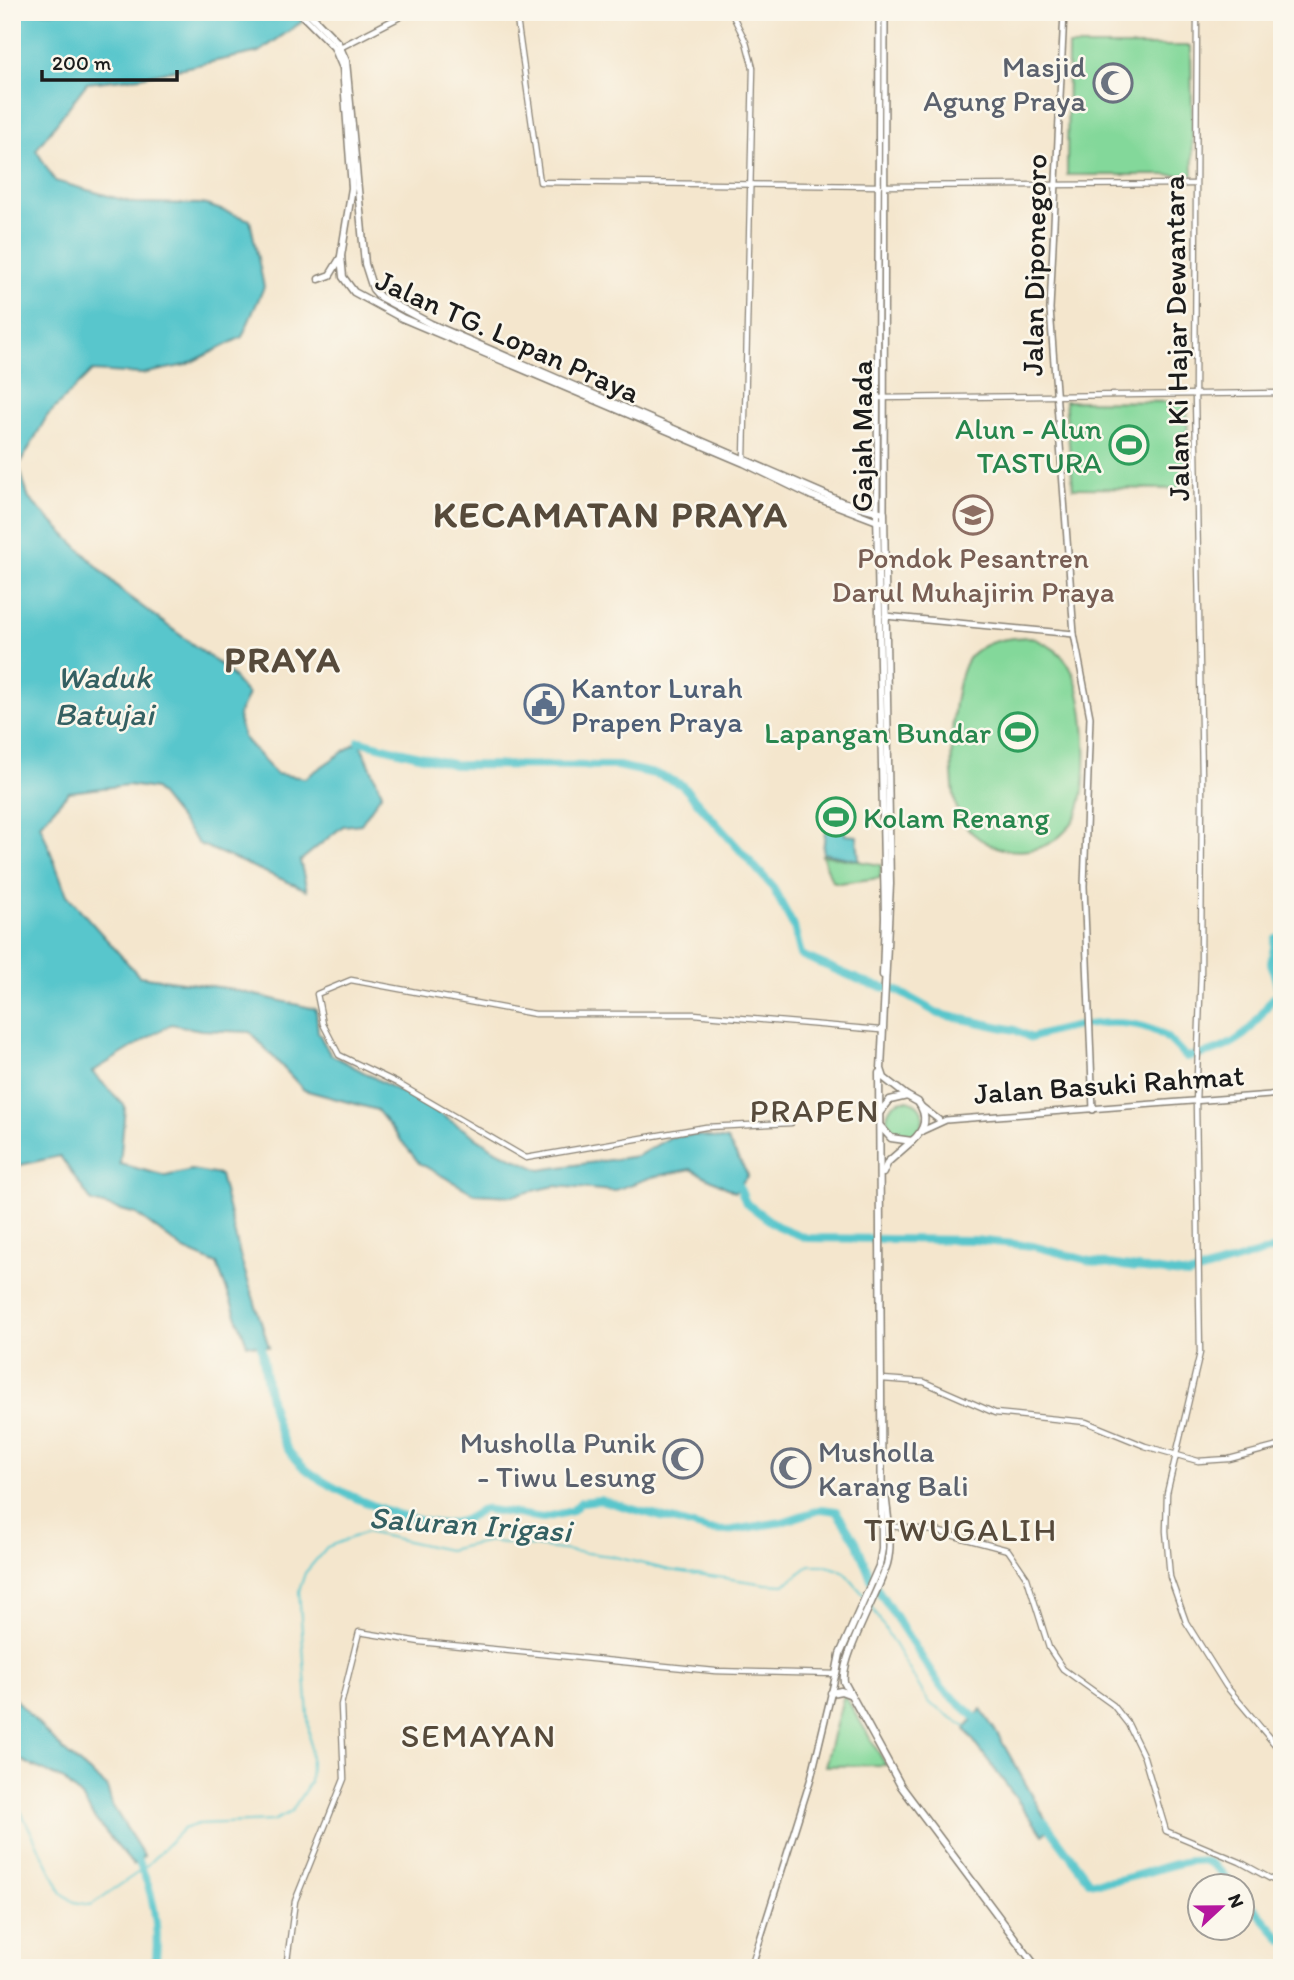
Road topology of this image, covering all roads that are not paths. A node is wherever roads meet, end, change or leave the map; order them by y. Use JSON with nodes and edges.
{"nodes":[{"id":1,"x":299,"y":12,"type":"edge"},
{"id":2,"x":308,"y":12,"type":"edge"},
{"id":3,"x":409,"y":12,"type":"edge"},
{"id":4,"x":516,"y":12,"type":"edge"},
{"id":5,"x":731,"y":12,"type":"edge"},
{"id":6,"x":879,"y":12,"type":"edge"},
{"id":7,"x":885,"y":12,"type":"edge"},
{"id":8,"x":1063,"y":12,"type":"edge"},
{"id":9,"x":1198,"y":12,"type":"edge"},
{"id":10,"x":341,"y":47,"type":"junction"},
{"id":11,"x":882,"y":97,"type":"junction"},
{"id":12,"x":348,"y":103,"type":"junction"},
{"id":13,"x":751,"y":184,"type":"junction"},
{"id":14,"x":1195,"y":184,"type":"junction"},
{"id":15,"x":882,"y":186,"type":"junction"},
{"id":16,"x":1056,"y":186,"type":"junction"},
{"id":17,"x":361,"y":235,"type":"junction"},
{"id":18,"x":346,"y":236,"type":"junction"},
{"id":19,"x":341,"y":256,"type":"junction"},
{"id":20,"x":319,"y":279,"type":"dead end"},
{"id":21,"x":1282,"y":393,"type":"edge"},
{"id":22,"x":1195,"y":395,"type":"junction"},
{"id":23,"x":1055,"y":396,"type":"junction"},
{"id":24,"x":881,"y":398,"type":"junction"},
{"id":25,"x":744,"y":461,"type":"junction"},
{"id":26,"x":880,"y":512,"type":"junction"},
{"id":27,"x":880,"y":522,"type":"junction"},
{"id":28,"x":885,"y":616,"type":"junction"},
{"id":29,"x":1074,"y":634,"type":"junction"},
{"id":30,"x":885,"y":979,"type":"junction"},
{"id":31,"x":884,"y":992,"type":"junction"},
{"id":32,"x":880,"y":1030,"type":"junction"},
{"id":33,"x":1282,"y":1094,"type":"edge"},
{"id":34,"x":907,"y":1096,"type":"junction"},
{"id":35,"x":1196,"y":1102,"type":"junction"},
{"id":36,"x":922,"y":1107,"type":"junction"},
{"id":37,"x":1093,"y":1110,"type":"junction"},
{"id":38,"x":880,"y":1114,"type":"junction"},
{"id":39,"x":939,"y":1120,"type":"junction"},
{"id":40,"x":791,"y":1123,"type":"dead end"},
{"id":41,"x":880,"y":1125,"type":"junction"},
{"id":42,"x":922,"y":1131,"type":"junction"},
{"id":43,"x":912,"y":1141,"type":"junction"},
{"id":44,"x":883,"y":1232,"type":"junction"},
{"id":45,"x":883,"y":1379,"type":"junction"},
{"id":46,"x":1282,"y":1445,"type":"edge"},
{"id":47,"x":1176,"y":1456,"type":"junction"},
{"id":48,"x":889,"y":1526,"type":"junction"},
{"id":49,"x":882,"y":1569,"type":"junction"},
{"id":50,"x":836,"y":1674,"type":"junction"},
{"id":51,"x":831,"y":1693,"type":"junction"},
{"id":52,"x":851,"y":1695,"type":"junction"},
{"id":53,"x":1282,"y":1753,"type":"edge"},
{"id":54,"x":1282,"y":1885,"type":"edge"},
{"id":55,"x":286,"y":1968,"type":"edge"},
{"id":56,"x":751,"y":1968,"type":"edge"},
{"id":57,"x":1037,"y":1968,"type":"edge"}],
"edges":[{"from":1,"to":12,"type":"highway","name":"Jalan TG. Lopan Praya"},
{"from":2,"to":10,"type":"highway"},
{"from":3,"to":10,"type":"main road"},
{"from":4,"to":13,"type":"street"},
{"from":5,"to":13,"type":"street"},
{"from":6,"to":11,"type":"main road","name":"Gajah Mada"},
{"from":7,"to":11,"type":"main road","name":"Gajah Mada"},
{"from":8,"to":16,"type":"main road","name":"Jalan Diponegoro"},
{"from":9,"to":14,"type":"street","name":"Jalan Ki Hajar Dewantara"},
{"from":10,"to":12,"type":"highway","name":"Jalan TG. Lopan Praya"},
{"from":11,"to":15,"type":"main road","name":"Gajah Mada"},
{"from":12,"to":17,"type":"highway","name":"Jalan TG. Lopan Praya"},
{"from":12,"to":18,"type":"highway","name":"Jalan TG. Lopan Praya"},
{"from":13,"to":15,"type":"street"},
{"from":13,"to":25,"type":"street"},
{"from":14,"to":16,"type":"street"},
{"from":14,"to":22,"type":"street","name":"Jalan Ki Hajar Dewantara"},
{"from":15,"to":16,"type":"street"},
{"from":15,"to":24,"type":"main road","name":"Gajah Mada"},
{"from":16,"to":23,"type":"main road","name":"Jalan Diponegoro"},
{"from":17,"to":18,"type":"highway"},
{"from":17,"to":25,"type":"highway","name":"Jalan TG. Lopan Praya"},
{"from":18,"to":19,"type":"highway","name":"Jalan TG. Lopan Praya"},
{"from":19,"to":20,"type":"highway"},
{"from":19,"to":25,"type":"highway","name":"Jalan TG. Lopan Praya"},
{"from":21,"to":22,"type":"street"},
{"from":22,"to":23,"type":"street"},
{"from":22,"to":35,"type":"street","name":"Jalan Ki Hajar Dewantara"},
{"from":23,"to":24,"type":"street"},
{"from":23,"to":29,"type":"main road","name":"Jalan Diponegoro"},
{"from":24,"to":26,"type":"main road","name":"Gajah Mada"},
{"from":25,"to":26,"type":"highway","name":"Jalan TG. Lopan Praya"},
{"from":25,"to":27,"type":"highway","name":"Jalan TG. Lopan Praya"},
{"from":26,"to":27,"type":"highway","name":"Gajah Mada"},
{"from":27,"to":28,"type":"highway","name":"Gajah Mada"},
{"from":27,"to":30,"type":"highway","name":"Gajah Mada"},
{"from":28,"to":29,"type":"main road"},
{"from":28,"to":30,"type":"highway","name":"Gajah Mada"},
{"from":29,"to":37,"type":"main road","name":"Jalan Diponegoro"},
{"from":30,"to":31,"type":"highway"},
{"from":31,"to":32,"type":"highway"},
{"from":31,"to":34,"type":"highway"},
{"from":32,"to":38,"type":"highway"},
{"from":32,"to":40,"type":"street"},
{"from":33,"to":35,"type":"main road","name":"Jalan Basuki Rahmat"},
{"from":34,"to":36,"type":"highway"},
{"from":34,"to":38,"type":"highway"},
{"from":35,"to":37,"type":"main road","name":"Jalan Basuki Rahmat"},
{"from":35,"to":47,"type":"street","name":"Jalan Ki Hajar Dewantara"},
{"from":36,"to":39,"type":"main road"},
{"from":36,"to":42,"type":"highway"},
{"from":37,"to":39,"type":"main road","name":"Jalan Basuki Rahmat"},
{"from":38,"to":41,"type":"highway"},
{"from":39,"to":42,"type":"main road"},
{"from":41,"to":43,"type":"highway"},
{"from":41,"to":44,"type":"highway"},
{"from":42,"to":43,"type":"highway"},
{"from":43,"to":44,"type":"highway"},
{"from":44,"to":45,"type":"highway"},
{"from":45,"to":47,"type":"street"},
{"from":45,"to":48,"type":"highway"},
{"from":45,"to":49,"type":"highway"},
{"from":46,"to":47,"type":"street"},
{"from":47,"to":53,"type":"street","name":"Jalan Ki Hajar Dewantara"},
{"from":48,"to":49,"type":"highway"},
{"from":48,"to":54,"type":"street"},
{"from":49,"to":50,"type":"highway"},
{"from":49,"to":52,"type":"highway"},
{"from":50,"to":51,"type":"main road"},
{"from":50,"to":55,"type":"street"},
{"from":51,"to":52,"type":"highway"},
{"from":51,"to":56,"type":"main road"},
{"from":52,"to":57,"type":"highway"}]}
